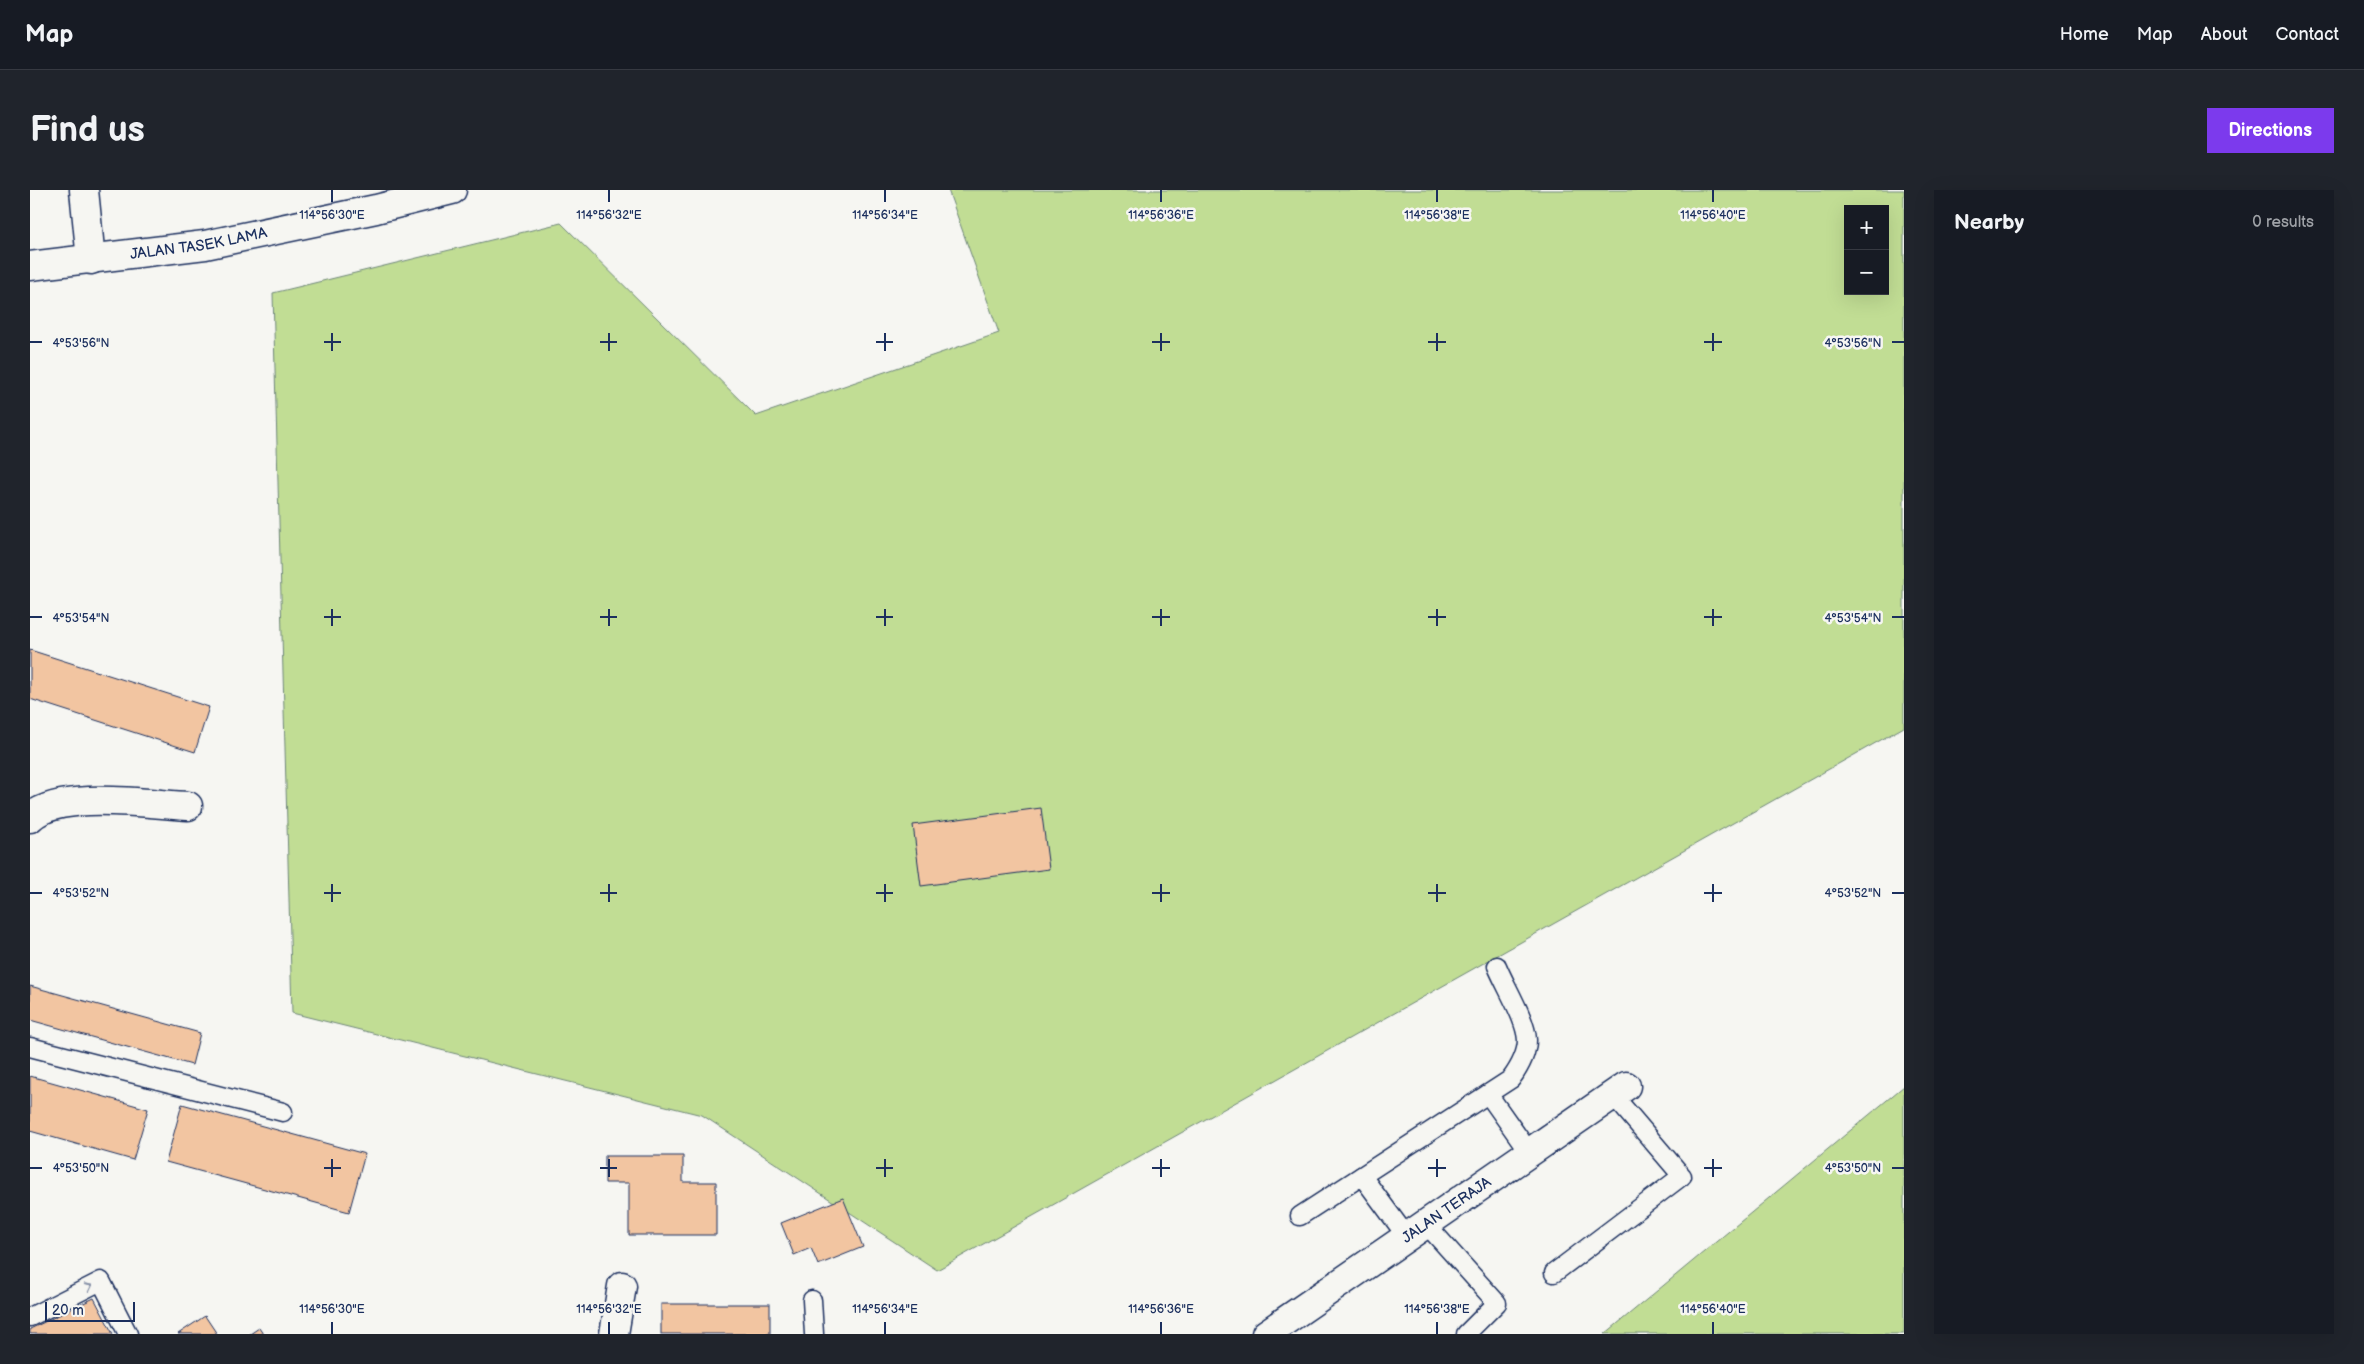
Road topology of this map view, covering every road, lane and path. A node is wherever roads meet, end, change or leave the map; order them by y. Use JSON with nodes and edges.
{"nodes":[{"id":1,"x":84,"y":190,"type":"edge"},
{"id":2,"x":452,"y":190,"type":"edge"},
{"id":3,"x":91,"y":260,"type":"junction"},
{"id":4,"x":30,"y":266,"type":"edge"},
{"id":5,"x":188,"y":806,"type":"dead end"},
{"id":6,"x":30,"y":818,"type":"edge"},
{"id":7,"x":1497,"y":966,"type":"dead end"},
{"id":8,"x":30,"y":1047,"type":"edge"},
{"id":9,"x":1619,"y":1090,"type":"joint"},
{"id":10,"x":1488,"y":1094,"type":"junction"},
{"id":11,"x":283,"y":1112,"type":"dead end"},
{"id":12,"x":1529,"y":1152,"type":"junction"},
{"id":13,"x":1362,"y":1176,"type":"junction"},
{"id":14,"x":1300,"y":1216,"type":"dead end"},
{"id":15,"x":1416,"y":1230,"type":"junction"},
{"id":16,"x":1554,"y":1273,"type":"dead end"},
{"id":17,"x":622,"y":1286,"type":"dead end"},
{"id":18,"x":812,"y":1300,"type":"dead end"},
{"id":19,"x":30,"y":1317,"type":"edge"},
{"id":20,"x":128,"y":1334,"type":"edge"},
{"id":21,"x":614,"y":1334,"type":"edge"},
{"id":22,"x":814,"y":1334,"type":"edge"},
{"id":23,"x":1266,"y":1334,"type":"edge"},
{"id":24,"x":1466,"y":1334,"type":"edge"}],
"edges":[{"from":1,"to":3,"type":"street"},
{"from":2,"to":3,"type":"street","name":"JALAN TASEK LAMA"},
{"from":3,"to":4,"type":"street","name":"JALAN TASEK LAMA"},
{"from":5,"to":6,"type":"street"},
{"from":7,"to":10,"type":"lane"},
{"from":8,"to":11,"type":"lane"},
{"from":9,"to":12,"type":"street","name":"JALAN TERAJA"},
{"from":9,"to":16,"type":"lane"},
{"from":10,"to":12,"type":"lane"},
{"from":10,"to":13,"type":"lane"},
{"from":12,"to":15,"type":"street","name":"JALAN TERAJA"},
{"from":13,"to":14,"type":"lane"},
{"from":13,"to":15,"type":"lane"},
{"from":15,"to":23,"type":"street","name":"JALAN TERAJA"},
{"from":15,"to":24,"type":"lane"},
{"from":17,"to":21,"type":"street"},
{"from":18,"to":22,"type":"lane"},
{"from":19,"to":20,"type":"lane","one_way":true}]}
